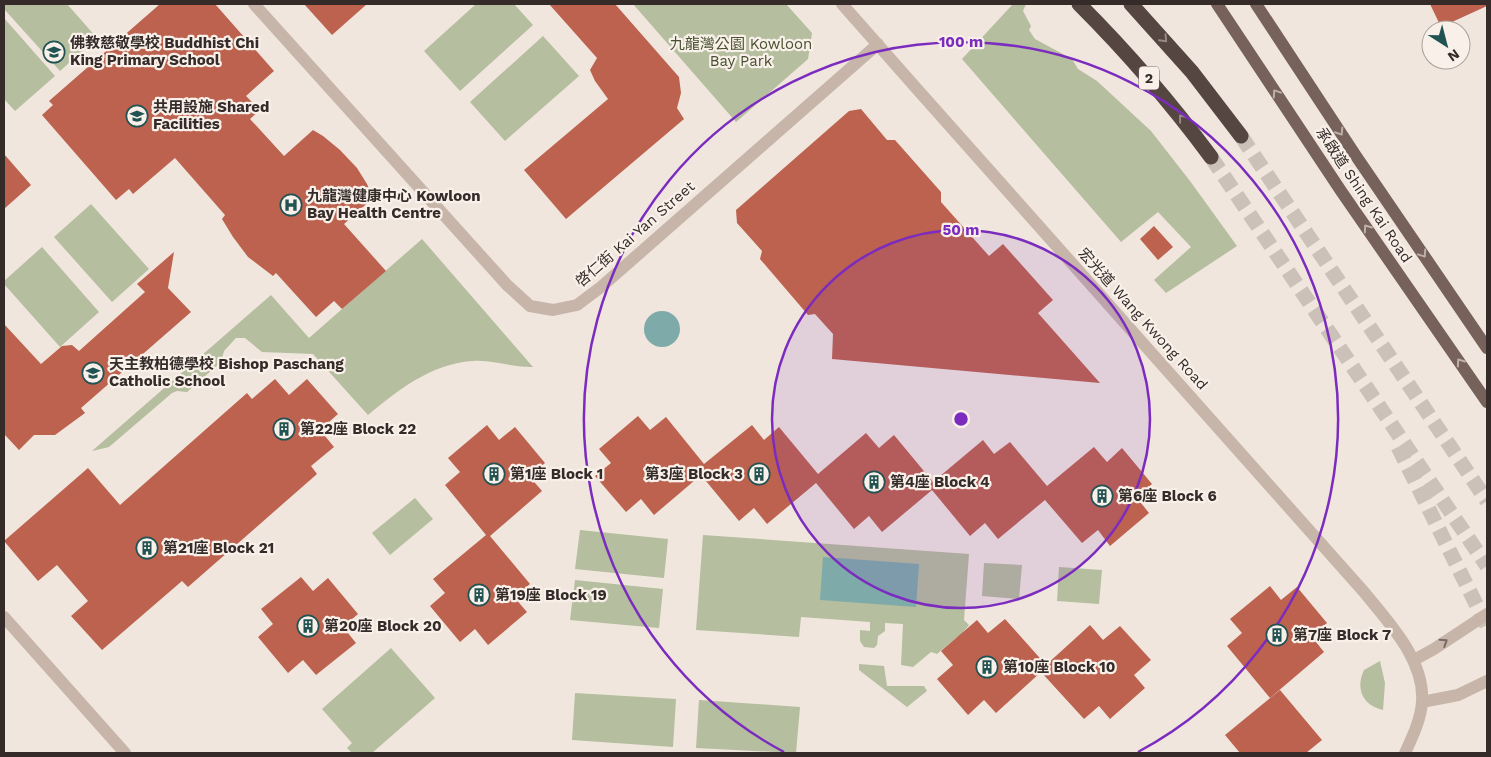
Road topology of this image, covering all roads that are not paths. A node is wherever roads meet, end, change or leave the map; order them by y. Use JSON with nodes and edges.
{"nodes":[{"id":1,"x":254,"y":4,"type":"edge"},
{"id":2,"x":842,"y":4,"type":"edge"},
{"id":3,"x":1079,"y":4,"type":"edge"},
{"id":4,"x":1130,"y":4,"type":"edge"},
{"id":5,"x":1217,"y":4,"type":"edge"},
{"id":6,"x":1256,"y":4,"type":"edge"},
{"id":7,"x":878,"y":44,"type":"junction"},
{"id":8,"x":1241,"y":136,"type":"tunnel mouth"},
{"id":9,"x":1211,"y":157,"type":"tunnel mouth"},
{"id":10,"x":1487,"y":348,"type":"edge"},
{"id":11,"x":1487,"y":402,"type":"edge"},
{"id":12,"x":1487,"y":614,"type":"edge"},
{"id":13,"x":4,"y":617,"type":"edge"},
{"id":14,"x":1414,"y":660,"type":"junction"},
{"id":15,"x":1487,"y":681,"type":"edge"},
{"id":16,"x":1422,"y":702,"type":"junction"},
{"id":17,"x":125,"y":753,"type":"edge"},
{"id":18,"x":1405,"y":753,"type":"edge"}],
"edges":[{"from":1,"to":7,"type":"street","name":"啓仁街 Kai Yan Street"},
{"from":2,"to":7,"type":"street","name":"宏光道 Wang Kwong Road"},
{"from":9,"to":3,"type":"highway","number":"2","one_way":true},
{"from":4,"to":8,"type":"highway","number":"2","one_way":true},
{"from":11,"to":5,"type":"main road","name":"承啟道 Shing Kai Road","one_way":true},
{"from":6,"to":10,"type":"main road","name":"承啟道 Shing Kai Road","one_way":true},
{"from":7,"to":14,"type":"street","name":"宏光道 Wang Kwong Road"},
{"from":14,"to":12,"type":"street","one_way":true},
{"from":13,"to":17,"type":"street"},
{"from":14,"to":16,"type":"street","name":"宏光道 Wang Kwong Road"},
{"from":15,"to":16,"type":"street"},
{"from":16,"to":18,"type":"street"}]}
